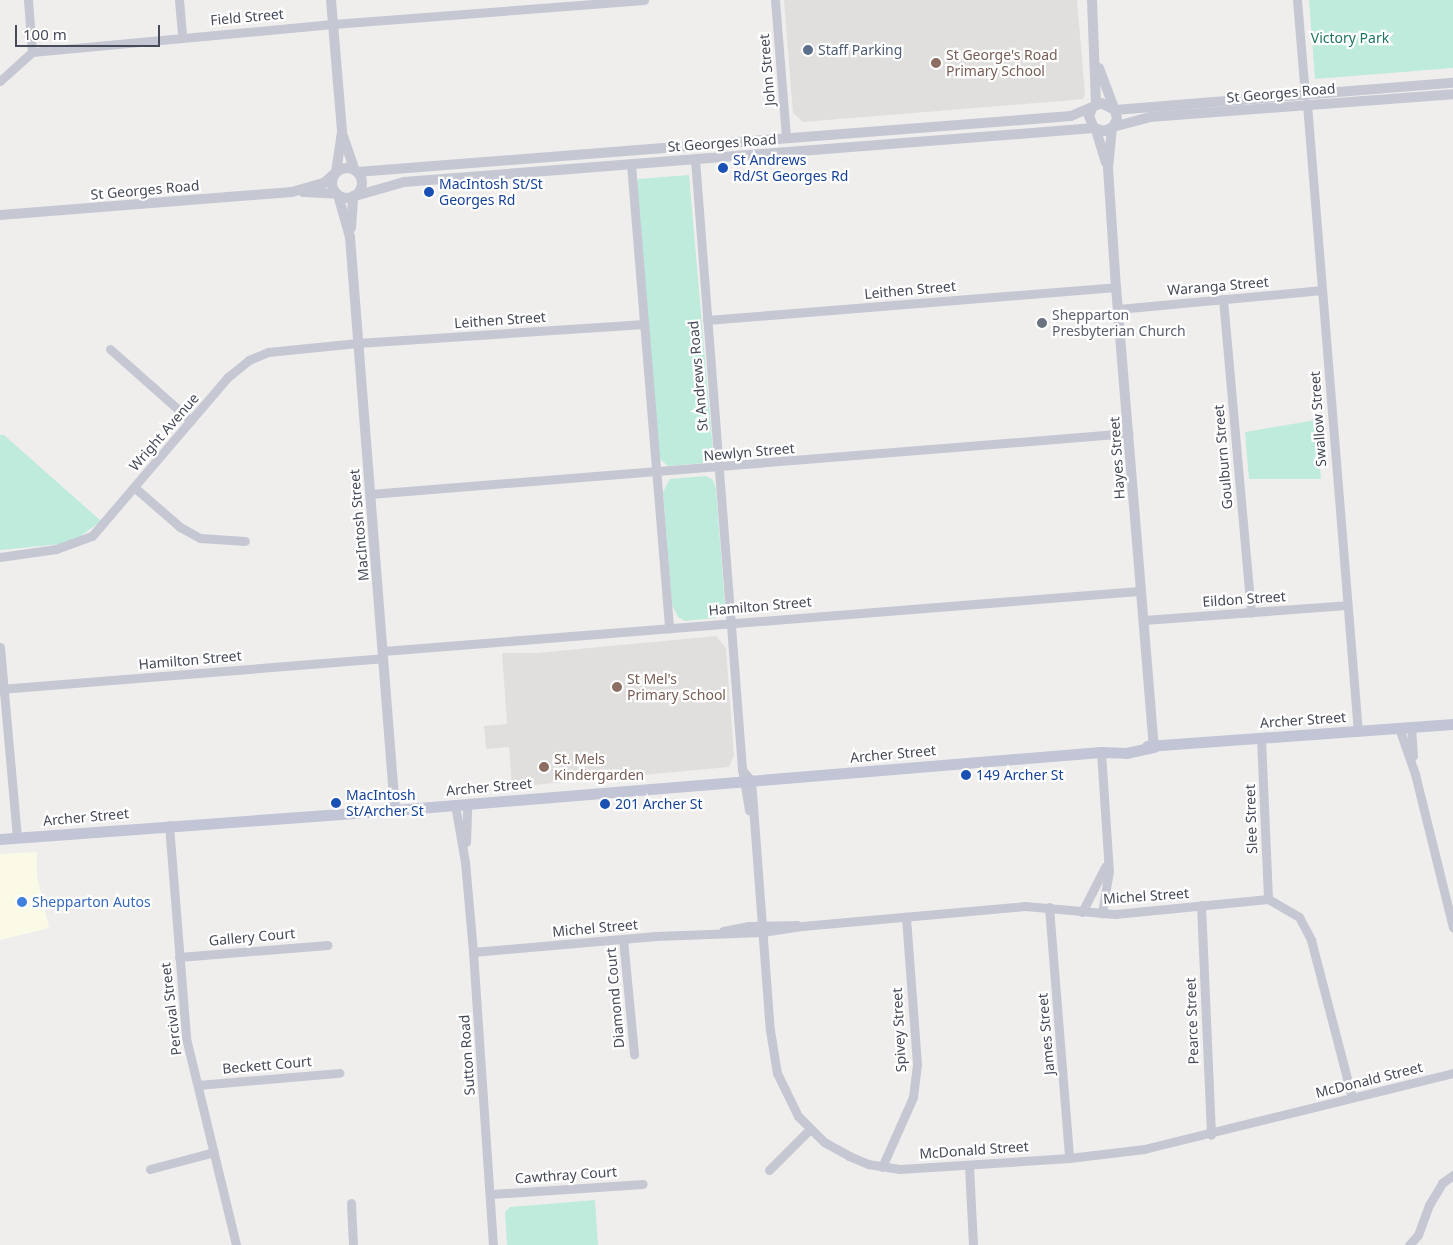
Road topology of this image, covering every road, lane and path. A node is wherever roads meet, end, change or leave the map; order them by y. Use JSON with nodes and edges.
{"nodes":[{"id":1,"x":28,"y":0,"type":"edge"},
{"id":2,"x":179,"y":0,"type":"edge"},
{"id":3,"x":331,"y":0,"type":"edge"},
{"id":4,"x":644,"y":0,"type":"edge"},
{"id":5,"x":775,"y":0,"type":"edge"},
{"id":6,"x":1092,"y":0,"type":"edge"},
{"id":7,"x":1297,"y":0,"type":"edge"},
{"id":8,"x":333,"y":24,"type":"junction"},
{"id":9,"x":182,"y":37,"type":"junction"},
{"id":10,"x":32,"y":52,"type":"junction"},
{"id":11,"x":1097,"y":63,"type":"junction"},
{"id":12,"x":0,"y":82,"type":"edge"},
{"id":13,"x":1453,"y":84,"type":"edge"},
{"id":14,"x":1424,"y":91,"type":"junction"},
{"id":15,"x":1453,"y":94,"type":"edge"},
{"id":16,"x":1306,"y":100,"type":"junction"},
{"id":17,"x":1094,"y":106,"type":"junction"},
{"id":18,"x":1114,"y":109,"type":"junction"},
{"id":19,"x":1146,"y":113,"type":"junction"},
{"id":20,"x":1063,"y":116,"type":"junction"},
{"id":21,"x":1032,"y":119,"type":"junction"},
{"id":22,"x":942,"y":126,"type":"junction"},
{"id":23,"x":1112,"y":128,"type":"junction"},
{"id":24,"x":1095,"y":129,"type":"junction"},
{"id":25,"x":1064,"y":130,"type":"junction"},
{"id":26,"x":342,"y":132,"type":"junction"},
{"id":27,"x":1033,"y":132,"type":"junction"},
{"id":28,"x":786,"y":138,"type":"junction"},
{"id":29,"x":943,"y":140,"type":"junction"},
{"id":30,"x":706,"y":144,"type":"junction"},
{"id":31,"x":630,"y":150,"type":"junction"},
{"id":32,"x":787,"y":152,"type":"junction"},
{"id":33,"x":707,"y":158,"type":"junction"},
{"id":34,"x":695,"y":159,"type":"junction"},
{"id":35,"x":479,"y":162,"type":"junction"},
{"id":36,"x":631,"y":164,"type":"junction"},
{"id":37,"x":1108,"y":168,"type":"junction"},
{"id":38,"x":356,"y":171,"type":"junction"},
{"id":39,"x":335,"y":173,"type":"junction"},
{"id":40,"x":480,"y":176,"type":"junction"},
{"id":41,"x":292,"y":192,"type":"junction"},
{"id":42,"x":337,"y":195,"type":"junction"},
{"id":43,"x":354,"y":196,"type":"junction"},
{"id":44,"x":0,"y":215,"type":"edge"},
{"id":45,"x":350,"y":237,"type":"junction"},
{"id":46,"x":1116,"y":287,"type":"junction"},
{"id":47,"x":1322,"y":290,"type":"junction"},
{"id":48,"x":1222,"y":299,"type":"junction"},
{"id":49,"x":1118,"y":309,"type":"junction"},
{"id":50,"x":707,"y":320,"type":"junction"},
{"id":51,"x":644,"y":324,"type":"junction"},
{"id":52,"x":358,"y":343,"type":"junction"},
{"id":53,"x":110,"y":349,"type":"dead end"},
{"id":54,"x":191,"y":421,"type":"junction"},
{"id":55,"x":1129,"y":433,"type":"junction"},
{"id":56,"x":719,"y":468,"type":"junction"},
{"id":57,"x":656,"y":472,"type":"junction"},
{"id":58,"x":134,"y":487,"type":"junction"},
{"id":59,"x":370,"y":494,"type":"junction"},
{"id":60,"x":245,"y":541,"type":"dead end"},
{"id":61,"x":0,"y":556,"type":"edge"},
{"id":62,"x":1140,"y":591,"type":"junction"},
{"id":63,"x":1346,"y":605,"type":"junction"},
{"id":64,"x":1250,"y":613,"type":"junction"},
{"id":65,"x":1144,"y":620,"type":"junction"},
{"id":66,"x":732,"y":622,"type":"junction"},
{"id":67,"x":669,"y":628,"type":"junction"},
{"id":68,"x":0,"y":647,"type":"edge"},
{"id":69,"x":383,"y":654,"type":"junction"},
{"id":70,"x":2,"y":688,"type":"edge"},
{"id":71,"x":1453,"y":724,"type":"edge"},
{"id":72,"x":1411,"y":727,"type":"junction"},
{"id":73,"x":1399,"y":728,"type":"junction"},
{"id":74,"x":1358,"y":732,"type":"junction"},
{"id":75,"x":1261,"y":738,"type":"junction"},
{"id":76,"x":1154,"y":747,"type":"junction"},
{"id":77,"x":1101,"y":752,"type":"junction"},
{"id":78,"x":1415,"y":774,"type":"junction"},
{"id":79,"x":745,"y":777,"type":"junction"},
{"id":80,"x":467,"y":804,"type":"junction"},
{"id":81,"x":455,"y":805,"type":"junction"},
{"id":82,"x":395,"y":810,"type":"junction"},
{"id":83,"x":169,"y":825,"type":"junction"},
{"id":84,"x":18,"y":837,"type":"junction"},
{"id":85,"x":0,"y":839,"type":"edge"},
{"id":86,"x":1108,"y":860,"type":"junction"},
{"id":87,"x":466,"y":862,"type":"junction"},
{"id":88,"x":1268,"y":899,"type":"junction"},
{"id":89,"x":1201,"y":905,"type":"junction"},
{"id":90,"x":1049,"y":907,"type":"junction"},
{"id":91,"x":1082,"y":912,"type":"junction"},
{"id":92,"x":1102,"y":913,"type":"junction"},
{"id":93,"x":906,"y":916,"type":"junction"},
{"id":94,"x":1453,"y":927,"type":"edge"},
{"id":95,"x":761,"y":929,"type":"junction"},
{"id":96,"x":623,"y":939,"type":"junction"},
{"id":97,"x":328,"y":945,"type":"dead end"},
{"id":98,"x":473,"y":952,"type":"junction"},
{"id":99,"x":179,"y":957,"type":"junction"},
{"id":100,"x":634,"y":1054,"type":"dead end"},
{"id":101,"x":1453,"y":1072,"type":"edge"},
{"id":102,"x":339,"y":1073,"type":"dead end"},
{"id":103,"x":198,"y":1085,"type":"junction"},
{"id":104,"x":1352,"y":1097,"type":"junction"},
{"id":105,"x":810,"y":1130,"type":"junction"},
{"id":106,"x":1211,"y":1135,"type":"junction"},
{"id":107,"x":214,"y":1152,"type":"junction"},
{"id":108,"x":1070,"y":1158,"type":"junction"},
{"id":109,"x":969,"y":1166,"type":"junction"},
{"id":110,"x":882,"y":1167,"type":"junction"},
{"id":111,"x":150,"y":1169,"type":"dead end"},
{"id":112,"x":769,"y":1170,"type":"dead end"},
{"id":113,"x":1453,"y":1175,"type":"edge"},
{"id":114,"x":643,"y":1184,"type":"dead end"},
{"id":115,"x":491,"y":1194,"type":"junction"},
{"id":116,"x":351,"y":1203,"type":"dead end"},
{"id":117,"x":236,"y":1245,"type":"edge"},
{"id":118,"x":353,"y":1245,"type":"edge"},
{"id":119,"x":493,"y":1245,"type":"edge"},
{"id":120,"x":973,"y":1245,"type":"edge"},
{"id":121,"x":1409,"y":1245,"type":"edge"}],
"edges":[{"from":1,"to":10,"type":"street"},
{"from":2,"to":9,"type":"street"},
{"from":3,"to":8,"type":"street"},
{"from":4,"to":8,"type":"street","name":"Field Street"},
{"from":5,"to":28,"type":"street","name":"John Street"},
{"from":6,"to":11,"type":"street"},
{"from":7,"to":16,"type":"street","name":"Swallow Street"},
{"from":8,"to":9,"type":"street","name":"Field Street"},
{"from":8,"to":26,"type":"street"},
{"from":9,"to":10,"type":"street","name":"Field Street"},
{"from":10,"to":12,"type":"street"},
{"from":11,"to":17,"type":"street"},
{"from":11,"to":18,"type":"street"},
{"from":13,"to":14,"type":"street","name":"St Georges Road"},
{"from":14,"to":15,"type":"street","name":"St Georges Road"},
{"from":14,"to":16,"type":"street","name":"St Georges Road"},
{"from":16,"to":19,"type":"street","name":"St Georges Road"},
{"from":16,"to":47,"type":"street","name":"Swallow Street"},
{"from":17,"to":18,"type":"street"},
{"from":17,"to":20,"type":"street","name":"St Georges Road"},
{"from":17,"to":24,"type":"street"},
{"from":18,"to":19,"type":"street","name":"St Georges Road"},
{"from":18,"to":23,"type":"street"},
{"from":19,"to":23,"type":"street","name":"St Georges Road"},
{"from":20,"to":21,"type":"street","name":"St Georges Road"},
{"from":20,"to":25,"type":"street"},
{"from":21,"to":22,"type":"street","name":"St Georges Road"},
{"from":21,"to":27,"type":"street"},
{"from":22,"to":28,"type":"street","name":"St Georges Road"},
{"from":22,"to":29,"type":"street"},
{"from":23,"to":24,"type":"street"},
{"from":23,"to":37,"type":"street","name":"Hayes Street"},
{"from":24,"to":25,"type":"street","name":"St Georges Road"},
{"from":24,"to":37,"type":"street","name":"Hayes Street"},
{"from":25,"to":27,"type":"street","name":"St Georges Road"},
{"from":26,"to":38,"type":"street"},
{"from":26,"to":39,"type":"street"},
{"from":27,"to":29,"type":"street","name":"St Georges Road"},
{"from":28,"to":30,"type":"street","name":"St Georges Road"},
{"from":28,"to":32,"type":"street"},
{"from":29,"to":32,"type":"street","name":"St Georges Road"},
{"from":30,"to":31,"type":"street","name":"St Georges Road"},
{"from":30,"to":33,"type":"street"},
{"from":31,"to":35,"type":"street","name":"St Georges Road"},
{"from":31,"to":36,"type":"street"},
{"from":32,"to":33,"type":"street","name":"St Georges Road"},
{"from":33,"to":34,"type":"street","name":"St Georges Road"},
{"from":34,"to":36,"type":"street","name":"St Georges Road"},
{"from":34,"to":50,"type":"street","name":"St Andrews Road"},
{"from":35,"to":38,"type":"street","name":"St Georges Road"},
{"from":35,"to":40,"type":"street"},
{"from":36,"to":40,"type":"street","name":"St Georges Road"},
{"from":36,"to":51,"type":"street"},
{"from":37,"to":46,"type":"street","name":"Hayes Street"},
{"from":38,"to":39,"type":"street"},
{"from":38,"to":43,"type":"street"},
{"from":39,"to":41,"type":"street","name":"St Georges Road"},
{"from":39,"to":42,"type":"street"},
{"from":40,"to":43,"type":"street","name":"St Georges Road"},
{"from":41,"to":42,"type":"street","name":"St Georges Road"},
{"from":41,"to":44,"type":"street","name":"St Georges Road"},
{"from":42,"to":43,"type":"street"},
{"from":42,"to":45,"type":"street","name":"MacIntosh Street"},
{"from":43,"to":45,"type":"street","name":"MacIntosh Street"},
{"from":45,"to":52,"type":"street","name":"MacIntosh Street"},
{"from":46,"to":49,"type":"street","name":"Hayes Street"},
{"from":46,"to":50,"type":"street","name":"Leithen Street"},
{"from":47,"to":48,"type":"street","name":"Waranga Street"},
{"from":47,"to":63,"type":"street","name":"Swallow Street"},
{"from":48,"to":49,"type":"street","name":"Waranga Street"},
{"from":48,"to":64,"type":"street","name":"Goulburn Street"},
{"from":49,"to":55,"type":"street","name":"Hayes Street"},
{"from":50,"to":56,"type":"street","name":"St Andrews Road"},
{"from":51,"to":52,"type":"street","name":"Leithen Street"},
{"from":51,"to":57,"type":"street"},
{"from":52,"to":54,"type":"street","name":"Wright Avenue"},
{"from":52,"to":59,"type":"street","name":"MacIntosh Street"},
{"from":53,"to":54,"type":"street"},
{"from":54,"to":58,"type":"street","name":"Wright Avenue"},
{"from":55,"to":56,"type":"street","name":"Newlyn Street"},
{"from":55,"to":62,"type":"street","name":"Hayes Street"},
{"from":56,"to":57,"type":"street","name":"Newlyn Street"},
{"from":56,"to":66,"type":"street","name":"St Andrews Road"},
{"from":57,"to":59,"type":"street","name":"Newlyn Street"},
{"from":57,"to":67,"type":"street"},
{"from":58,"to":60,"type":"street"},
{"from":58,"to":61,"type":"street","name":"Wright Avenue"},
{"from":59,"to":69,"type":"street","name":"MacIntosh Street"},
{"from":62,"to":65,"type":"street","name":"Hayes Street"},
{"from":62,"to":66,"type":"street","name":"Hamilton Street"},
{"from":63,"to":64,"type":"street","name":"Eildon Street"},
{"from":63,"to":74,"type":"street","name":"Swallow Street"},
{"from":64,"to":65,"type":"street","name":"Eildon Street"},
{"from":65,"to":76,"type":"street","name":"Hayes Street"},
{"from":66,"to":67,"type":"street","name":"Hamilton Street"},
{"from":66,"to":79,"type":"street","name":"St Andrews Road"},
{"from":67,"to":69,"type":"street","name":"Hamilton Street"},
{"from":68,"to":70,"type":"street"},
{"from":69,"to":70,"type":"street","name":"Hamilton Street"},
{"from":69,"to":82,"type":"street","name":"MacIntosh Street"},
{"from":70,"to":84,"type":"street"},
{"from":71,"to":72,"type":"main road","name":"Archer Street"},
{"from":72,"to":73,"type":"main road","name":"Archer Street"},
{"from":72,"to":78,"type":"street"},
{"from":73,"to":74,"type":"main road","name":"Archer Street"},
{"from":73,"to":78,"type":"street"},
{"from":74,"to":75,"type":"main road","name":"Archer Street"},
{"from":75,"to":76,"type":"main road","name":"Archer Street"},
{"from":75,"to":88,"type":"street","name":"Slee Street"},
{"from":76,"to":77,"type":"main road","name":"Archer Street"},
{"from":77,"to":79,"type":"main road","name":"Archer Street"},
{"from":77,"to":86,"type":"street"},
{"from":78,"to":94,"type":"street"},
{"from":79,"to":80,"type":"main road","name":"Archer Street"},
{"from":79,"to":95,"type":"street","name":"McDonald Street"},
{"from":80,"to":81,"type":"main road","name":"Archer Street"},
{"from":80,"to":87,"type":"street","name":"Sutton Road"},
{"from":81,"to":82,"type":"main road","name":"Archer Street"},
{"from":81,"to":87,"type":"street","name":"Sutton Road"},
{"from":82,"to":83,"type":"main road","name":"Archer Street"},
{"from":83,"to":84,"type":"main road","name":"Archer Street"},
{"from":83,"to":99,"type":"street","name":"Percival Street"},
{"from":84,"to":85,"type":"main road","name":"Archer Street"},
{"from":86,"to":91,"type":"street"},
{"from":86,"to":92,"type":"street"},
{"from":87,"to":98,"type":"street","name":"Sutton Road"},
{"from":88,"to":89,"type":"street","name":"Michel Street"},
{"from":88,"to":104,"type":"street"},
{"from":89,"to":92,"type":"street","name":"Michel Street"},
{"from":89,"to":106,"type":"street","name":"Pearce Street"},
{"from":90,"to":91,"type":"street","name":"Michel Street"},
{"from":90,"to":93,"type":"street","name":"Michel Street"},
{"from":90,"to":108,"type":"street","name":"James Street"},
{"from":91,"to":92,"type":"street","name":"Michel Street"},
{"from":93,"to":95,"type":"street","name":"Michel Street"},
{"from":93,"to":110,"type":"street","name":"Spivey Street"},
{"from":95,"to":96,"type":"street","name":"Michel Street"},
{"from":95,"to":105,"type":"street","name":"McDonald Street"},
{"from":96,"to":98,"type":"street","name":"Michel Street"},
{"from":96,"to":100,"type":"street","name":"Diamond Court"},
{"from":97,"to":99,"type":"street","name":"Gallery Court"},
{"from":98,"to":115,"type":"street","name":"Sutton Road"},
{"from":99,"to":103,"type":"street","name":"Percival Street"},
{"from":101,"to":104,"type":"street","name":"McDonald Street"},
{"from":102,"to":103,"type":"street","name":"Beckett Court"},
{"from":103,"to":107,"type":"street","name":"Percival Street"},
{"from":104,"to":106,"type":"street","name":"McDonald Street"},
{"from":105,"to":110,"type":"street","name":"McDonald Street"},
{"from":105,"to":112,"type":"street"},
{"from":106,"to":108,"type":"street","name":"McDonald Street"},
{"from":107,"to":111,"type":"street"},
{"from":107,"to":117,"type":"street","name":"Percival Street"},
{"from":108,"to":109,"type":"street","name":"McDonald Street"},
{"from":109,"to":110,"type":"street","name":"McDonald Street"},
{"from":109,"to":120,"type":"street"},
{"from":113,"to":121,"type":"street"},
{"from":114,"to":115,"type":"street","name":"Cawthray Court"},
{"from":115,"to":119,"type":"street","name":"Sutton Road"},
{"from":116,"to":118,"type":"street"}]}
